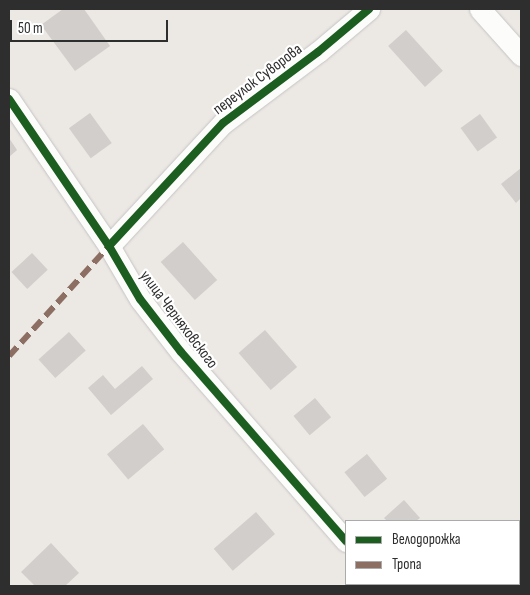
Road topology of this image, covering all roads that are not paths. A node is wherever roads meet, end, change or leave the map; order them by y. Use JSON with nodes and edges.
{"nodes":[{"id":1,"x":369,"y":9,"type":"edge"},
{"id":2,"x":480,"y":9,"type":"edge"},
{"id":3,"x":521,"y":55,"type":"edge"},
{"id":4,"x":9,"y":99,"type":"edge"},
{"id":5,"x":109,"y":246,"type":"junction"},
{"id":6,"x":345,"y":540,"type":"edge"}],
"edges":[{"from":1,"to":5,"type":"street","name":"переулок Суворова"},
{"from":2,"to":3,"type":"street"},
{"from":4,"to":5,"type":"street","name":"улица Черняховского"},
{"from":5,"to":6,"type":"street","name":"улица Черняховского"}]}
